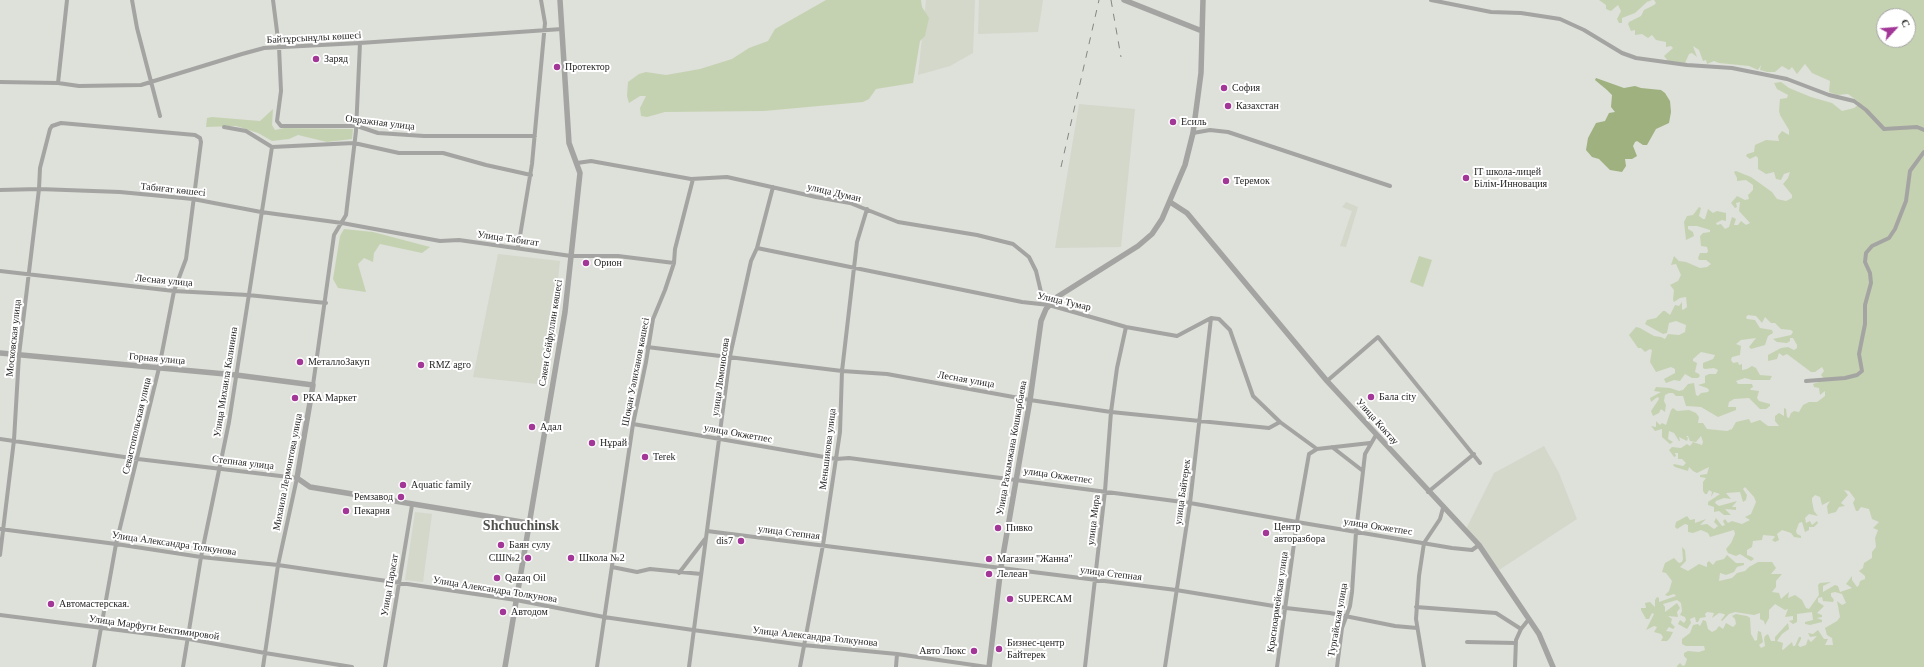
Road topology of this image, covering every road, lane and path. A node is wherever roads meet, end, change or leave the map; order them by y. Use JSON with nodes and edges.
{"nodes":[{"id":1,"x":67,"y":0,"type":"edge"},
{"id":2,"x":132,"y":0,"type":"edge"},
{"id":3,"x":273,"y":0,"type":"edge"},
{"id":4,"x":541,"y":0,"type":"edge"},
{"id":5,"x":560,"y":0,"type":"edge"},
{"id":6,"x":1124,"y":0,"type":"edge"},
{"id":7,"x":1203,"y":0,"type":"edge"},
{"id":8,"x":1432,"y":0,"type":"edge"},
{"id":9,"x":562,"y":29,"type":"junction"},
{"id":10,"x":544,"y":30,"type":"junction"},
{"id":11,"x":1202,"y":31,"type":"junction"},
{"id":12,"x":360,"y":44,"type":"junction"},
{"id":13,"x":279,"y":47,"type":"junction"},
{"id":14,"x":0,"y":82,"type":"edge"},
{"id":15,"x":151,"y":82,"type":"junction"},
{"id":16,"x":58,"y":83,"type":"junction"},
{"id":17,"x":160,"y":116,"type":"dead end"},
{"id":18,"x":357,"y":126,"type":"junction"},
{"id":19,"x":224,"y":127,"type":"dead end"},
{"id":20,"x":1924,"y":130,"type":"edge"},
{"id":21,"x":1193,"y":133,"type":"junction"},
{"id":22,"x":535,"y":136,"type":"junction"},
{"id":23,"x":202,"y":142,"type":"joint"},
{"id":24,"x":354,"y":143,"type":"junction"},
{"id":25,"x":272,"y":147,"type":"junction"},
{"id":26,"x":1924,"y":152,"type":"edge"},
{"id":27,"x":577,"y":163,"type":"junction"},
{"id":28,"x":530,"y":175,"type":"junction"},
{"id":29,"x":692,"y":179,"type":"junction"},
{"id":30,"x":1390,"y":186,"type":"dead end"},
{"id":31,"x":773,"y":187,"type":"junction"},
{"id":32,"x":0,"y":190,"type":"edge"},
{"id":33,"x":39,"y":190,"type":"junction"},
{"id":34,"x":193,"y":199,"type":"junction"},
{"id":35,"x":1170,"y":202,"type":"junction"},
{"id":36,"x":867,"y":209,"type":"junction"},
{"id":37,"x":261,"y":212,"type":"junction"},
{"id":38,"x":342,"y":223,"type":"junction"},
{"id":39,"x":518,"y":248,"type":"junction"},
{"id":40,"x":757,"y":248,"type":"junction"},
{"id":41,"x":571,"y":256,"type":"junction"},
{"id":42,"x":674,"y":263,"type":"junction"},
{"id":43,"x":854,"y":267,"type":"junction"},
{"id":44,"x":0,"y":271,"type":"edge"},
{"id":45,"x":30,"y":275,"type":"junction"},
{"id":46,"x":174,"y":291,"type":"junction"},
{"id":47,"x":248,"y":295,"type":"junction"},
{"id":48,"x":326,"y":303,"type":"junction"},
{"id":49,"x":1049,"y":305,"type":"junction"},
{"id":50,"x":1211,"y":318,"type":"junction"},
{"id":51,"x":1126,"y":327,"type":"junction"},
{"id":52,"x":647,"y":347,"type":"junction"},
{"id":53,"x":0,"y":353,"type":"edge"},
{"id":54,"x":19,"y":355,"type":"junction"},
{"id":55,"x":730,"y":356,"type":"junction"},
{"id":56,"x":159,"y":368,"type":"junction"},
{"id":57,"x":842,"y":371,"type":"junction"},
{"id":58,"x":236,"y":375,"type":"junction"},
{"id":59,"x":1327,"y":381,"type":"junction"},
{"id":60,"x":1806,"y":381,"type":"dead end"},
{"id":61,"x":313,"y":385,"type":"junction"},
{"id":62,"x":1030,"y":400,"type":"junction"},
{"id":63,"x":1111,"y":412,"type":"junction"},
{"id":64,"x":1201,"y":420,"type":"junction"},
{"id":65,"x":1280,"y":422,"type":"junction"},
{"id":66,"x":633,"y":424,"type":"junction"},
{"id":67,"x":1376,"y":435,"type":"junction"},
{"id":68,"x":0,"y":439,"type":"edge"},
{"id":69,"x":720,"y":439,"type":"junction"},
{"id":70,"x":14,"y":440,"type":"junction"},
{"id":71,"x":1370,"y":443,"type":"junction"},
{"id":72,"x":1332,"y":447,"type":"junction"},
{"id":73,"x":1317,"y":449,"type":"junction"},
{"id":74,"x":1474,"y":454,"type":"junction"},
{"id":75,"x":138,"y":459,"type":"junction"},
{"id":76,"x":836,"y":459,"type":"junction"},
{"id":77,"x":1480,"y":463,"type":"dead end"},
{"id":78,"x":219,"y":468,"type":"junction"},
{"id":79,"x":1363,"y":471,"type":"junction"},
{"id":80,"x":297,"y":478,"type":"junction"},
{"id":81,"x":1016,"y":479,"type":"junction"},
{"id":82,"x":1105,"y":491,"type":"junction"},
{"id":83,"x":1428,"y":492,"type":"junction"},
{"id":84,"x":1190,"y":503,"type":"junction"},
{"id":85,"x":412,"y":505,"type":"junction"},
{"id":86,"x":1443,"y":508,"type":"junction"},
{"id":87,"x":1297,"y":522,"type":"junction"},
{"id":88,"x":528,"y":523,"type":"junction"},
{"id":89,"x":2,"y":530,"type":"edge"},
{"id":90,"x":707,"y":531,"type":"junction"},
{"id":91,"x":1356,"y":532,"type":"junction"},
{"id":92,"x":706,"y":539,"type":"junction"},
{"id":93,"x":1424,"y":543,"type":"junction"},
{"id":94,"x":116,"y":544,"type":"junction"},
{"id":95,"x":823,"y":545,"type":"junction"},
{"id":96,"x":1479,"y":545,"type":"junction"},
{"id":97,"x":0,"y":555,"type":"edge"},
{"id":98,"x":201,"y":557,"type":"junction"},
{"id":99,"x":278,"y":565,"type":"junction"},
{"id":100,"x":612,"y":567,"type":"junction"},
{"id":101,"x":1000,"y":567,"type":"junction"},
{"id":102,"x":679,"y":573,"type":"junction"},
{"id":103,"x":701,"y":574,"type":"junction"},
{"id":104,"x":1094,"y":581,"type":"junction"},
{"id":105,"x":398,"y":583,"type":"junction"},
{"id":106,"x":1176,"y":590,"type":"junction"},
{"id":107,"x":516,"y":600,"type":"junction"},
{"id":108,"x":1416,"y":607,"type":"junction"},
{"id":109,"x":1286,"y":608,"type":"junction"},
{"id":110,"x":0,"y":615,"type":"edge"},
{"id":111,"x":604,"y":617,"type":"junction"},
{"id":112,"x":1346,"y":618,"type":"junction"},
{"id":113,"x":1529,"y":619,"type":"junction"},
{"id":114,"x":102,"y":628,"type":"junction"},
{"id":115,"x":1416,"y":628,"type":"junction"},
{"id":116,"x":1521,"y":629,"type":"junction"},
{"id":117,"x":693,"y":630,"type":"junction"},
{"id":118,"x":189,"y":639,"type":"junction"},
{"id":119,"x":1467,"y":642,"type":"dead end"},
{"id":120,"x":1516,"y":643,"type":"junction"},
{"id":121,"x":803,"y":645,"type":"junction"},
{"id":122,"x":265,"y":653,"type":"junction"},
{"id":123,"x":897,"y":654,"type":"junction"},
{"id":124,"x":94,"y":667,"type":"edge"},
{"id":125,"x":183,"y":667,"type":"edge"},
{"id":126,"x":263,"y":667,"type":"edge"},
{"id":127,"x":352,"y":667,"type":"edge"},
{"id":128,"x":385,"y":667,"type":"edge"},
{"id":129,"x":505,"y":667,"type":"edge"},
{"id":130,"x":597,"y":667,"type":"edge"},
{"id":131,"x":689,"y":667,"type":"edge"},
{"id":132,"x":800,"y":667,"type":"edge"},
{"id":133,"x":896,"y":667,"type":"edge"},
{"id":134,"x":988,"y":667,"type":"edge"},
{"id":135,"x":1085,"y":667,"type":"edge"},
{"id":136,"x":1165,"y":667,"type":"edge"},
{"id":137,"x":1277,"y":667,"type":"edge"},
{"id":138,"x":1337,"y":667,"type":"edge"},
{"id":139,"x":1424,"y":667,"type":"edge"},
{"id":140,"x":1514,"y":667,"type":"edge"},
{"id":141,"x":1553,"y":667,"type":"edge"}],
"edges":[{"from":1,"to":16,"type":"street"},
{"from":2,"to":15,"type":"street"},
{"from":3,"to":13,"type":"street"},
{"from":4,"to":10,"type":"street"},
{"from":5,"to":9,"type":"street","name":"Сәкен Сейфуллин көшесі"},
{"from":6,"to":11,"type":"street"},
{"from":7,"to":11,"type":"street"},
{"from":8,"to":20,"type":"street"},
{"from":9,"to":10,"type":"street","name":"Байтұрсынұлы көшесі"},
{"from":9,"to":27,"type":"street","name":"Сәкен Сейфуллин көшесі"},
{"from":10,"to":12,"type":"street","name":"Байтұрсынұлы көшесі"},
{"from":10,"to":22,"type":"street"},
{"from":11,"to":21,"type":"street"},
{"from":12,"to":13,"type":"street","name":"Байтұрсынұлы көшесі"},
{"from":12,"to":18,"type":"street","name":"Михаила Лермонтова улица"},
{"from":13,"to":15,"type":"street","name":"Байтұрсынұлы көшесі"},
{"from":13,"to":18,"type":"street","name":"Овражная улица"},
{"from":14,"to":16,"type":"street","name":"Байтұрсынұлы көшесі"},
{"from":15,"to":16,"type":"street","name":"Байтұрсынұлы көшесі"},
{"from":15,"to":17,"type":"street"},
{"from":18,"to":22,"type":"street","name":"Овражная улица"},
{"from":18,"to":24,"type":"street","name":"Михаила Лермонтова улица"},
{"from":19,"to":25,"type":"street"},
{"from":21,"to":30,"type":"street"},
{"from":21,"to":35,"type":"street"},
{"from":22,"to":28,"type":"street"},
{"from":23,"to":33,"type":"street","name":"Московская улица"},
{"from":23,"to":34,"type":"street","name":"Севастопольская улица"},
{"from":24,"to":25,"type":"street"},
{"from":24,"to":28,"type":"street"},
{"from":24,"to":38,"type":"street","name":"Михаила Лермонтова улица"},
{"from":25,"to":37,"type":"street","name":"Улица Михаила Калинина"},
{"from":26,"to":60,"type":"street"},
{"from":27,"to":29,"type":"street","name":"улица Думан"},
{"from":27,"to":41,"type":"street","name":"Сәкен Сейфуллин көшесі"},
{"from":28,"to":39,"type":"street"},
{"from":29,"to":31,"type":"street","name":"улица Думан"},
{"from":29,"to":42,"type":"street","name":"Шоқан Уәлиханов көшесі"},
{"from":31,"to":36,"type":"street","name":"улица Думан"},
{"from":31,"to":40,"type":"street","name":"улица Ломоносова"},
{"from":32,"to":33,"type":"street","name":"Табиғат көшесі"},
{"from":33,"to":34,"type":"street","name":"Табиғат көшесі"},
{"from":33,"to":45,"type":"street","name":"Московская улица"},
{"from":34,"to":37,"type":"street","name":"Табиғат көшесі"},
{"from":34,"to":46,"type":"street","name":"Севастопольская улица"},
{"from":35,"to":49,"type":"street"},
{"from":35,"to":59,"type":"street","name":"Улица Коктау"},
{"from":36,"to":43,"type":"street","name":"Меньшикова улица"},
{"from":36,"to":49,"type":"street","name":"улица Думан"},
{"from":37,"to":38,"type":"street","name":"Табиғат көшесі"},
{"from":37,"to":47,"type":"street","name":"Улица Михаила Калинина"},
{"from":38,"to":39,"type":"street","name":"Улица Табигат"},
{"from":38,"to":48,"type":"street","name":"Михаила Лермонтова улица"},
{"from":39,"to":41,"type":"street","name":"Улица Табигат"},
{"from":40,"to":43,"type":"street","name":"Улица Тумар"},
{"from":40,"to":55,"type":"street","name":"улица Ломоносова"},
{"from":41,"to":42,"type":"street","name":"Улица Табигат"},
{"from":41,"to":88,"type":"street","name":"Сәкен Сейфуллин көшесі"},
{"from":42,"to":52,"type":"street","name":"Шоқан Уәлиханов көшесі"},
{"from":43,"to":49,"type":"street","name":"Улица Тумар"},
{"from":43,"to":57,"type":"street","name":"Меньшикова улица"},
{"from":44,"to":45,"type":"street","name":"Лесная улица"},
{"from":45,"to":46,"type":"street","name":"Лесная улица"},
{"from":45,"to":54,"type":"street","name":"Московская улица"},
{"from":46,"to":47,"type":"street","name":"Лесная улица"},
{"from":46,"to":56,"type":"street","name":"Севастопольская улица"},
{"from":47,"to":48,"type":"street","name":"Лесная улица"},
{"from":47,"to":58,"type":"street","name":"Улица Михаила Калинина"},
{"from":48,"to":61,"type":"street","name":"Михаила Лермонтова улица"},
{"from":49,"to":51,"type":"street","name":"Улица Тумар"},
{"from":49,"to":62,"type":"street","name":"Улица Рахымжана Кошкарбаева"},
{"from":50,"to":51,"type":"street","name":"Улица Тумар"},
{"from":50,"to":64,"type":"street","name":"улица Байтерек"},
{"from":50,"to":65,"type":"street"},
{"from":51,"to":63,"type":"street","name":"улица Мира"},
{"from":52,"to":55,"type":"street","name":"Лесная улица"},
{"from":52,"to":66,"type":"street","name":"Шоқан Уәлиханов көшесі"},
{"from":53,"to":54,"type":"street","name":"Горная улица"},
{"from":54,"to":56,"type":"street","name":"Горная улица"},
{"from":54,"to":70,"type":"street","name":"Московская улица"},
{"from":55,"to":57,"type":"street","name":"Лесная улица"},
{"from":55,"to":69,"type":"street","name":"улица Ломоносова"},
{"from":56,"to":58,"type":"street","name":"Горная улица"},
{"from":56,"to":75,"type":"street","name":"Севастопольская улица"},
{"from":57,"to":62,"type":"street","name":"Лесная улица"},
{"from":57,"to":76,"type":"street","name":"Меньшикова улица"},
{"from":58,"to":61,"type":"street","name":"Горная улица"},
{"from":58,"to":78,"type":"street","name":"Улица Михаила Калинина"},
{"from":59,"to":67,"type":"street","name":"Улица Коктау"},
{"from":59,"to":74,"type":"street"},
{"from":61,"to":80,"type":"street","name":"Михаила Лермонтова улица"},
{"from":62,"to":63,"type":"street","name":"Лесная улица"},
{"from":62,"to":81,"type":"street","name":"Улица Рахымжана Кошкарбаева"},
{"from":63,"to":64,"type":"street","name":"Лесная улица"},
{"from":63,"to":82,"type":"street","name":"улица Мира"},
{"from":64,"to":65,"type":"street","name":"Лесная улица"},
{"from":64,"to":84,"type":"street","name":"улица Байтерек"},
{"from":65,"to":73,"type":"street"},
{"from":66,"to":69,"type":"street","name":"улица Окжетпес"},
{"from":66,"to":100,"type":"street","name":"Шоқан Уәлиханов көшесі"},
{"from":67,"to":71,"type":"street","name":"Тургайская улица"},
{"from":67,"to":83,"type":"street","name":"Улица Коктау"},
{"from":68,"to":70,"type":"street","name":"Степная улица"},
{"from":69,"to":76,"type":"street","name":"улица Окжетпес"},
{"from":69,"to":90,"type":"street","name":"улица Ломоносова"},
{"from":70,"to":75,"type":"street","name":"Степная улица"},
{"from":70,"to":89,"type":"street","name":"Московская улица"},
{"from":71,"to":72,"type":"street"},
{"from":71,"to":79,"type":"street","name":"Тургайская улица"},
{"from":72,"to":73,"type":"street"},
{"from":72,"to":79,"type":"street"},
{"from":73,"to":87,"type":"street","name":"Красноармейская улица"},
{"from":74,"to":77,"type":"street"},
{"from":74,"to":83,"type":"street"},
{"from":75,"to":78,"type":"street","name":"Степная улица"},
{"from":75,"to":94,"type":"street","name":"Севастопольская улица"},
{"from":76,"to":81,"type":"street","name":"улица Окжетпес"},
{"from":76,"to":95,"type":"street","name":"Меньшикова улица"},
{"from":78,"to":80,"type":"street","name":"Степная улица"},
{"from":78,"to":98,"type":"street","name":"Улица Михаила Калинина"},
{"from":79,"to":91,"type":"street","name":"Тургайская улица"},
{"from":80,"to":85,"type":"street","name":"Степная улица"},
{"from":80,"to":99,"type":"street","name":"Михаила Лермонтова улица"},
{"from":81,"to":82,"type":"street","name":"улица Окжетпес"},
{"from":81,"to":101,"type":"street","name":"Улица Рахымжана Кошкарбаева"},
{"from":82,"to":84,"type":"street","name":"улица Окжетпес"},
{"from":82,"to":104,"type":"street","name":"улица Мира"},
{"from":83,"to":86,"type":"street","name":"Улица Коктау"},
{"from":84,"to":87,"type":"street","name":"улица Окжетпес"},
{"from":84,"to":106,"type":"street","name":"улица Байтерек"},
{"from":85,"to":88,"type":"street","name":"Степная улица"},
{"from":85,"to":105,"type":"street","name":"Улица Парасат"},
{"from":86,"to":93,"type":"street"},
{"from":86,"to":96,"type":"street","name":"Улица Коктау"},
{"from":87,"to":91,"type":"street","name":"улица Окжетпес"},
{"from":87,"to":109,"type":"street","name":"Красноармейская улица"},
{"from":88,"to":107,"type":"street","name":"Сәкен Сейфуллин көшесі"},
{"from":89,"to":94,"type":"street","name":"Улица Александра Толкунова"},
{"from":89,"to":97,"type":"street","name":"Московская улица"},
{"from":90,"to":92,"type":"street","name":"улица Ломоносова"},
{"from":90,"to":95,"type":"street","name":"улица Степная"},
{"from":91,"to":93,"type":"street","name":"улица Окжетпес"},
{"from":91,"to":112,"type":"street","name":"Тургайская улица"},
{"from":92,"to":102,"type":"street"},
{"from":92,"to":103,"type":"street","name":"улица Ломоносова"},
{"from":93,"to":96,"type":"street","name":"улица Окжетпес"},
{"from":93,"to":108,"type":"street"},
{"from":94,"to":98,"type":"street","name":"Улица Александра Толкунова"},
{"from":94,"to":114,"type":"street","name":"Севастопольская улица"},
{"from":95,"to":101,"type":"street","name":"улица Степная"},
{"from":95,"to":121,"type":"street","name":"Меньшикова улица"},
{"from":96,"to":113,"type":"street","name":"Улица Коктау"},
{"from":98,"to":99,"type":"street","name":"Улица Александра Толкунова"},
{"from":98,"to":118,"type":"street","name":"Улица Михаила Калинина"},
{"from":99,"to":105,"type":"street","name":"Улица Александра Толкунова"},
{"from":99,"to":122,"type":"street","name":"Михаила Лермонтова улица"},
{"from":100,"to":102,"type":"street"},
{"from":100,"to":111,"type":"street","name":"Шоқан Уәлиханов көшесі"},
{"from":101,"to":104,"type":"street","name":"улица Степная"},
{"from":101,"to":134,"type":"street","name":"Улица Рахымжана Кошкарбаева"},
{"from":102,"to":103,"type":"street"},
{"from":103,"to":117,"type":"street","name":"улица Ломоносова"},
{"from":104,"to":106,"type":"street","name":"улица Степная"},
{"from":104,"to":135,"type":"street","name":"улица Мира"},
{"from":105,"to":107,"type":"street","name":"Улица Александра Толкунова"},
{"from":105,"to":128,"type":"street","name":"Улица Парасат"},
{"from":106,"to":109,"type":"street","name":"улица Степная"},
{"from":106,"to":136,"type":"street","name":"улица Байтерек"},
{"from":107,"to":111,"type":"street","name":"Улица Александра Толкунова"},
{"from":107,"to":129,"type":"street","name":"Сәкен Сейфуллин көшесі"},
{"from":108,"to":115,"type":"street"},
{"from":108,"to":116,"type":"street"},
{"from":109,"to":112,"type":"street","name":"улица Степная"},
{"from":109,"to":137,"type":"street","name":"Красноармейская улица"},
{"from":110,"to":114,"type":"street","name":"Улица Марфуги Бектимировой"},
{"from":111,"to":117,"type":"street","name":"Улица Александра Толкунова"},
{"from":111,"to":130,"type":"street","name":"Шоқан Уәлиханов көшесі"},
{"from":112,"to":115,"type":"street","name":"улица Степная"},
{"from":112,"to":138,"type":"street","name":"Тургайская улица"},
{"from":113,"to":116,"type":"street"},
{"from":113,"to":141,"type":"street","name":"Улица Коктау"},
{"from":114,"to":118,"type":"street","name":"Улица Марфуги Бектимировой"},
{"from":114,"to":124,"type":"street","name":"Севастопольская улица"},
{"from":115,"to":139,"type":"street"},
{"from":116,"to":120,"type":"street"},
{"from":117,"to":121,"type":"street","name":"Улица Александра Толкунова"},
{"from":117,"to":131,"type":"street","name":"улица Ломоносова"},
{"from":118,"to":122,"type":"street","name":"Улица Марфуги Бектимировой"},
{"from":118,"to":125,"type":"street","name":"Улица Михаила Калинина"},
{"from":119,"to":120,"type":"street"},
{"from":120,"to":140,"type":"street"},
{"from":121,"to":123,"type":"street","name":"Улица Александра Толкунова"},
{"from":121,"to":132,"type":"street","name":"Меньшикова улица"},
{"from":122,"to":126,"type":"street","name":"Михаила Лермонтова улица"},
{"from":122,"to":127,"type":"street","name":"Улица Марфуги Бектимировой"},
{"from":123,"to":133,"type":"street"},
{"from":123,"to":134,"type":"street","name":"Улица Александра Толкунова"}]}
